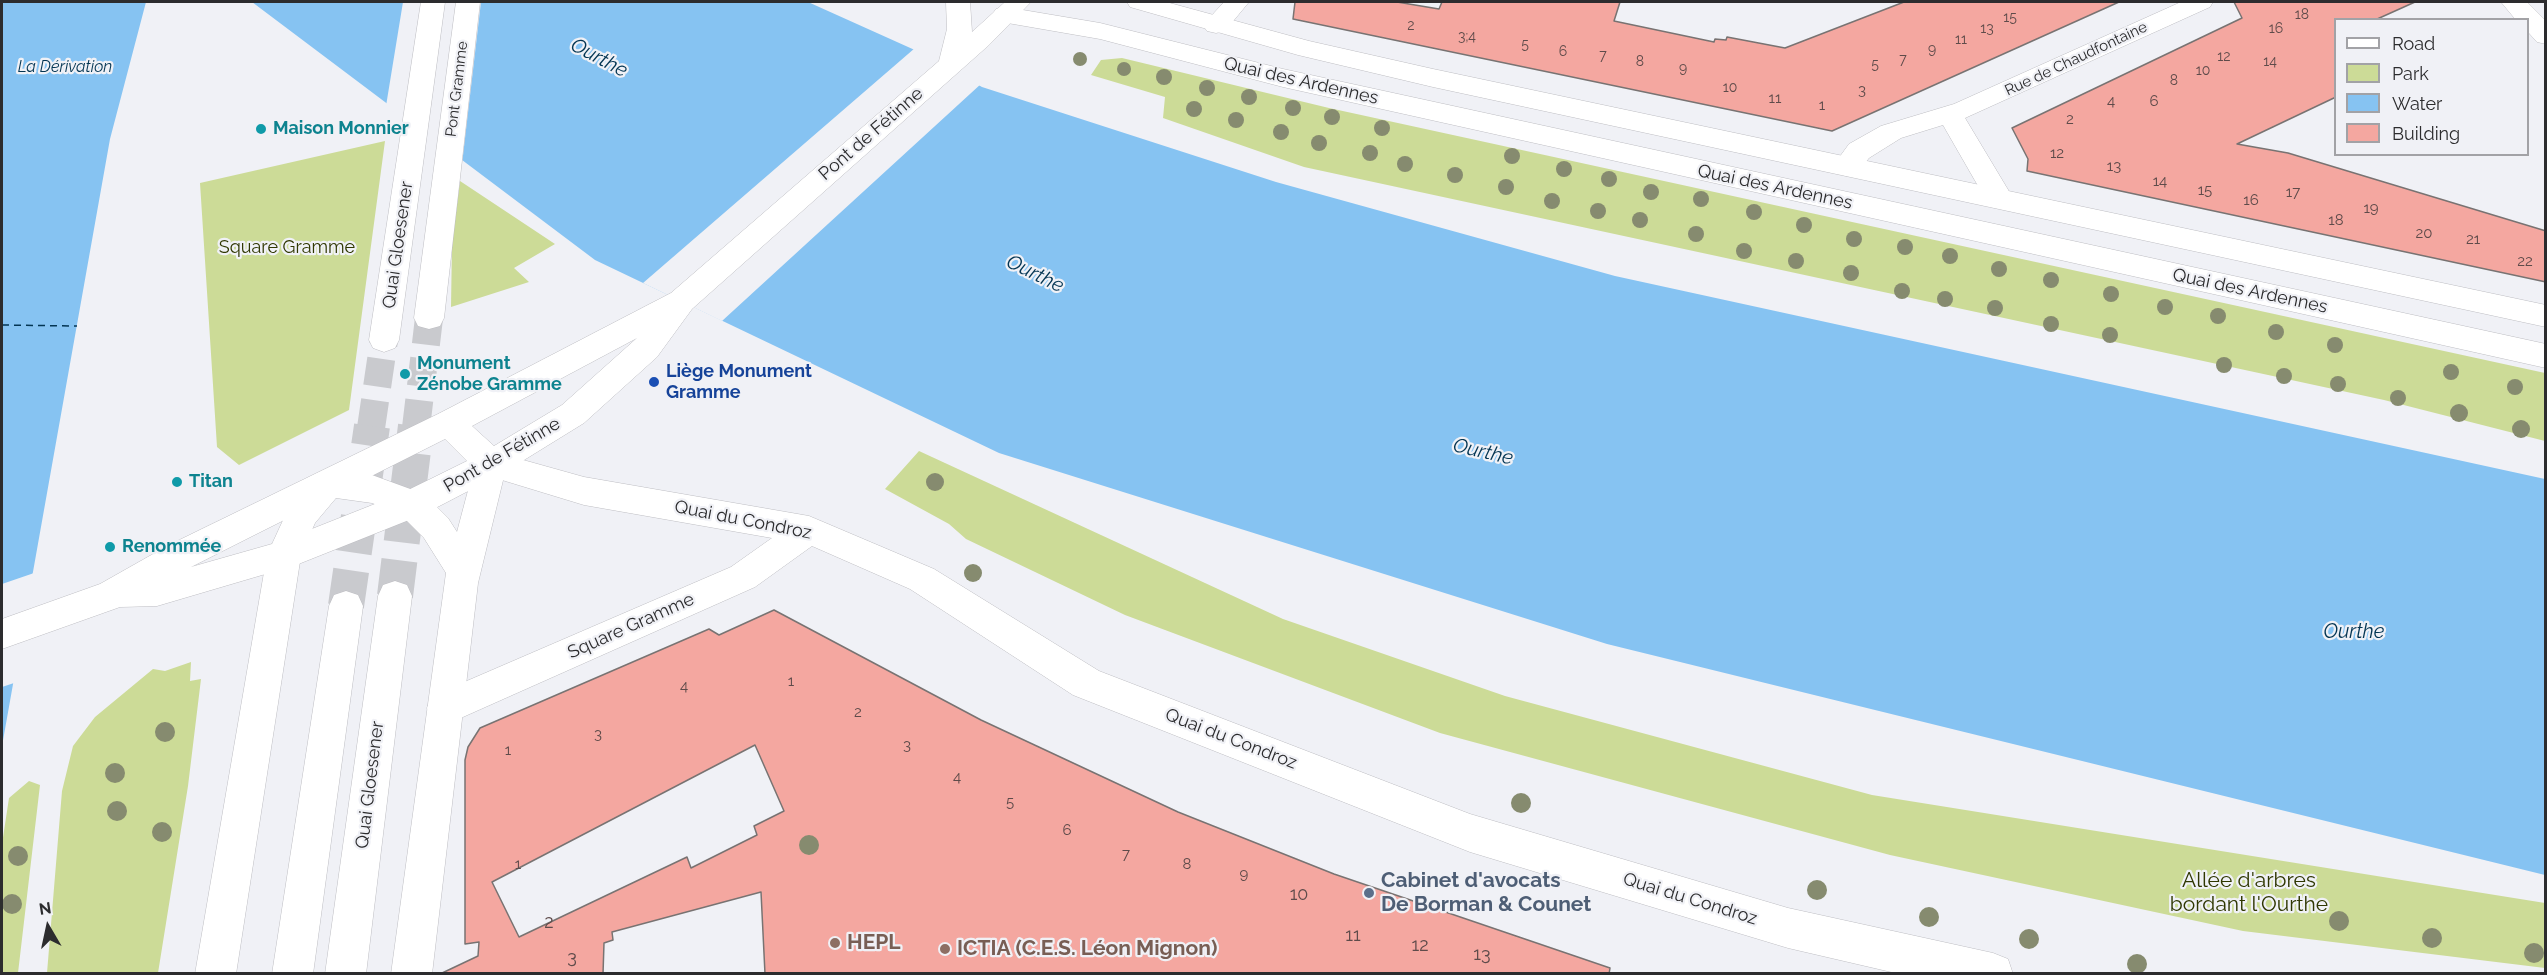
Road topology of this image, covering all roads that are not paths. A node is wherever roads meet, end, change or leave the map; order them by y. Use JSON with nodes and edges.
{"nodes":[{"id":1,"x":433,"y":2,"type":"edge"},
{"id":2,"x":468,"y":2,"type":"edge"},
{"id":3,"x":958,"y":2,"type":"edge"},
{"id":4,"x":1139,"y":2,"type":"edge"},
{"id":5,"x":1238,"y":2,"type":"edge"},
{"id":6,"x":2201,"y":2,"type":"edge"},
{"id":7,"x":2512,"y":2,"type":"edge"},
{"id":8,"x":1012,"y":8,"type":"edge"},
{"id":9,"x":2528,"y":18,"type":"edge"},
{"id":10,"x":2529,"y":19,"type":"edge"},
{"id":11,"x":1216,"y":25,"type":"junction"},
{"id":12,"x":2546,"y":36,"type":"edge"},
{"id":13,"x":951,"y":64,"type":"junction"},
{"id":14,"x":1950,"y":115,"type":"junction"},
{"id":15,"x":411,"y":151,"type":"joint"},
{"id":16,"x":1846,"y":166,"type":"junction"},
{"id":17,"x":1999,"y":198,"type":"junction"},
{"id":18,"x":682,"y":301,"type":"junction"},
{"id":19,"x":2546,"y":316,"type":"edge"},
{"id":20,"x":429,"y":318,"type":"tunnel mouth"},
{"id":21,"x":384,"y":340,"type":"tunnel mouth"},
{"id":22,"x":2546,"y":356,"type":"edge"},
{"id":23,"x":449,"y":423,"type":"junction"},
{"id":24,"x":491,"y":464,"type":"junction"},
{"id":25,"x":328,"y":483,"type":"junction"},
{"id":26,"x":412,"y":504,"type":"junction"},
{"id":27,"x":809,"y":530,"type":"junction"},
{"id":28,"x":284,"y":555,"type":"junction"},
{"id":29,"x":463,"y":569,"type":"junction"},
{"id":30,"x":112,"y":595,"type":"junction"},
{"id":31,"x":395,"y":596,"type":"tunnel mouth"},
{"id":32,"x":346,"y":606,"type":"tunnel mouth"},
{"id":33,"x":2,"y":634,"type":"edge"},
{"id":34,"x":445,"y":708,"type":"junction"},
{"id":35,"x":215,"y":974,"type":"edge"},
{"id":36,"x":292,"y":974,"type":"edge"},
{"id":37,"x":345,"y":974,"type":"edge"},
{"id":38,"x":411,"y":974,"type":"edge"},
{"id":39,"x":1993,"y":974,"type":"edge"}],
"edges":[{"from":1,"to":15,"type":"main road","name":"Pont Gramme"},
{"from":2,"to":20,"type":"main road","name":"Pont Gramme"},
{"from":3,"to":13,"type":"main road"},
{"from":4,"to":11,"type":"main road","name":"Quai des Ardennes"},
{"from":5,"to":11,"type":"main road"},
{"from":6,"to":14,"type":"main road","name":"Rue de Chaudfontaine"},
{"from":7,"to":9,"type":"main road"},
{"from":8,"to":13,"type":"main road","name":"Pont de Fétinne"},
{"from":8,"to":22,"type":"main road","name":"Quai des Ardennes"},
{"from":10,"to":12,"type":"main road"},
{"from":11,"to":16,"type":"main road","name":"Quai des Ardennes"},
{"from":13,"to":18,"type":"main road","name":"Pont de Fétinne"},
{"from":14,"to":16,"type":"main road","name":"Rue de Chaudfontaine"},
{"from":14,"to":17,"type":"main road"},
{"from":15,"to":21,"type":"main road","name":"Quai Gloesener"},
{"from":16,"to":17,"type":"main road","name":"Quai des Ardennes"},
{"from":17,"to":19,"type":"main road","name":"Quai des Ardennes"},
{"from":18,"to":23,"type":"main road","name":"Pont de Fétinne"},
{"from":18,"to":24,"type":"main road","name":"Pont de Fétinne"},
{"from":23,"to":24,"type":"main road"},
{"from":23,"to":25,"type":"main road","name":"Pont de Fétinne"},
{"from":24,"to":26,"type":"main road","name":"Pont de Fétinne"},
{"from":24,"to":27,"type":"main road","name":"Quai du Condroz"},
{"from":24,"to":29,"type":"main road"},
{"from":25,"to":26,"type":"main road"},
{"from":25,"to":28,"type":"main road"},
{"from":25,"to":30,"type":"main road","name":"Pont de Fétinne"},
{"from":26,"to":28,"type":"main road","name":"Pont de Fétinne"},
{"from":26,"to":29,"type":"main road"},
{"from":27,"to":34,"type":"main road","name":"Square Gramme"},
{"from":27,"to":39,"type":"main road","name":"Quai du Condroz"},
{"from":28,"to":30,"type":"main road","name":"Pont de Fétinne"},
{"from":28,"to":35,"type":"main road"},
{"from":29,"to":34,"type":"main road"},
{"from":30,"to":33,"type":"main road"},
{"from":31,"to":37,"type":"main road","name":"Quai Gloesener"},
{"from":32,"to":36,"type":"main road"},
{"from":34,"to":38,"type":"main road"}]}
